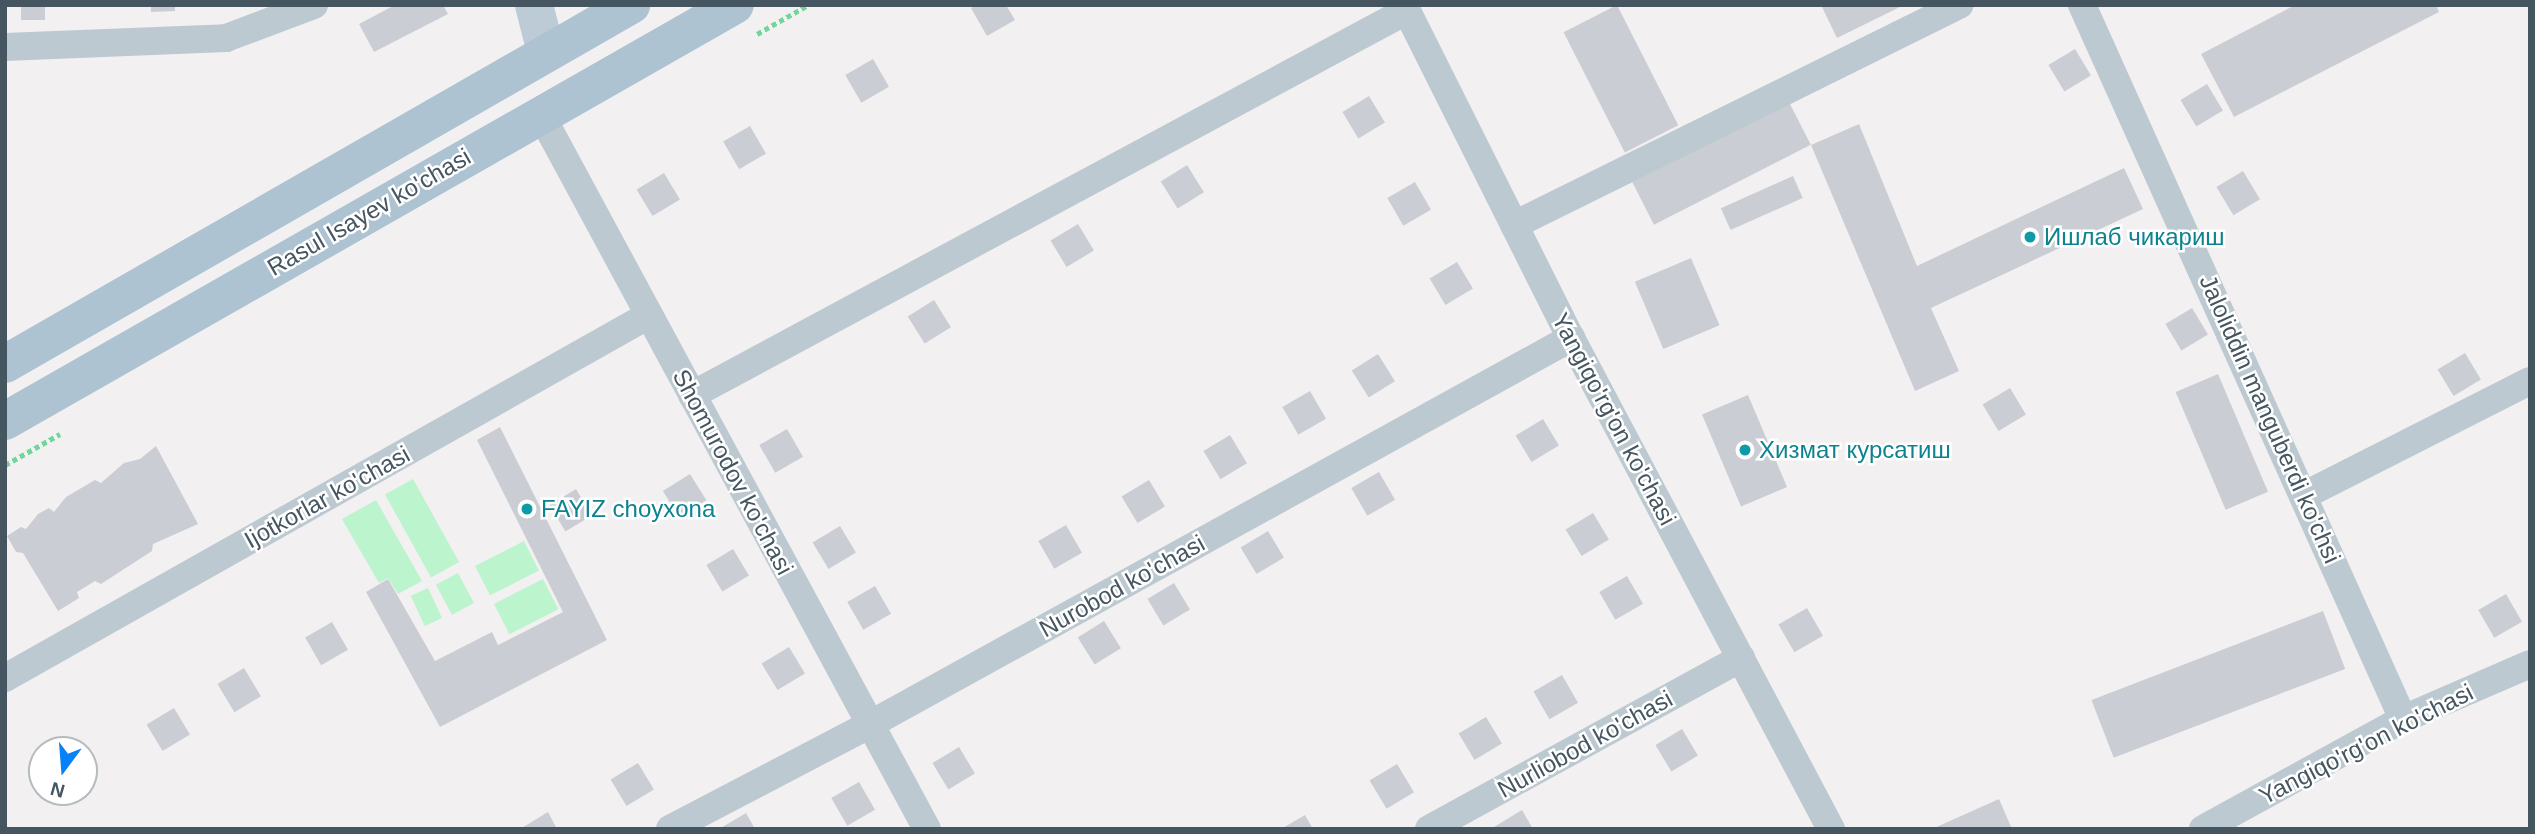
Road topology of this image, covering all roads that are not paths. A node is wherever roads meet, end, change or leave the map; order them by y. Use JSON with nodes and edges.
{"nodes":[{"id":1,"x":314,"y":5,"type":"edge"},
{"id":2,"x":534,"y":5,"type":"edge"},
{"id":3,"x":631,"y":5,"type":"edge"},
{"id":4,"x":735,"y":5,"type":"edge"},
{"id":5,"x":1960,"y":5,"type":"edge"},
{"id":6,"x":2082,"y":5,"type":"edge"},
{"id":7,"x":1405,"y":8,"type":"edge"},
{"id":8,"x":5,"y":47,"type":"edge"},
{"id":9,"x":546,"y":52,"type":"junction"},
{"id":10,"x":540,"y":114,"type":"junction"},
{"id":11,"x":1514,"y":226,"type":"junction"},
{"id":12,"x":649,"y":315,"type":"junction"},
{"id":13,"x":1571,"y":338,"type":"junction"},
{"id":14,"x":5,"y":364,"type":"edge"},
{"id":15,"x":2530,"y":381,"type":"edge"},
{"id":16,"x":692,"y":395,"type":"junction"},
{"id":17,"x":5,"y":421,"type":"edge"},
{"id":18,"x":2305,"y":495,"type":"junction"},
{"id":19,"x":1741,"y":658,"type":"junction"},
{"id":20,"x":2530,"y":664,"type":"edge"},
{"id":21,"x":5,"y":678,"type":"edge"},
{"id":22,"x":2403,"y":719,"type":"junction"},
{"id":23,"x":869,"y":724,"type":"junction"},
{"id":24,"x":2216,"y":826,"type":"edge"},
{"id":25,"x":670,"y":829,"type":"edge"},
{"id":26,"x":927,"y":829,"type":"edge"},
{"id":27,"x":1429,"y":829,"type":"edge"},
{"id":28,"x":1831,"y":829,"type":"edge"}],
"edges":[{"from":1,"to":8,"type":"street"},
{"from":2,"to":9,"type":"street"},
{"from":3,"to":9,"type":"main road","name":"Rasul Isayev ko'chasi"},
{"from":4,"to":10,"type":"main road","name":"Rasul Isayev ko'chasi"},
{"from":5,"to":11,"type":"street"},
{"from":6,"to":18,"type":"street","name":"Jaloliddin manguberdi ko'chsi"},
{"from":7,"to":11,"type":"street","name":"Yangiqo'rg'on ko'chasi"},
{"from":7,"to":16,"type":"street"},
{"from":9,"to":14,"type":"main road","name":"Rasul Isayev ko'chasi"},
{"from":10,"to":12,"type":"street","name":"Shomurodov ko'chasi"},
{"from":10,"to":17,"type":"main road","name":"Rasul Isayev ko'chasi"},
{"from":11,"to":13,"type":"street","name":"Yangiqo'rg'on ko'chasi"},
{"from":12,"to":16,"type":"street","name":"Shomurodov ko'chasi"},
{"from":12,"to":21,"type":"street","name":"Ijotkorlar ko'chasi"},
{"from":13,"to":19,"type":"street","name":"Yangiqo'rg'on ko'chasi"},
{"from":13,"to":23,"type":"street","name":"Nurobod ko'chasi"},
{"from":15,"to":18,"type":"street","name":"Jaloliddin manguberdi ko'chsi"},
{"from":16,"to":23,"type":"street","name":"Shomurodov ko'chasi"},
{"from":18,"to":22,"type":"street","name":"Jaloliddin manguberdi ko'chsi"},
{"from":19,"to":27,"type":"street","name":"Nurliobod ko'chasi"},
{"from":19,"to":28,"type":"street","name":"Yangiqo'rg'on ko'chasi"},
{"from":20,"to":22,"type":"street","name":"Yangiqo'rg'on ko'chasi"},
{"from":22,"to":24,"type":"street","name":"Yangiqo'rg'on ko'chasi"},
{"from":23,"to":25,"type":"street","name":"Nurobod ko'chasi"},
{"from":23,"to":26,"type":"street","name":"Shomurodov ko'chasi"}]}
